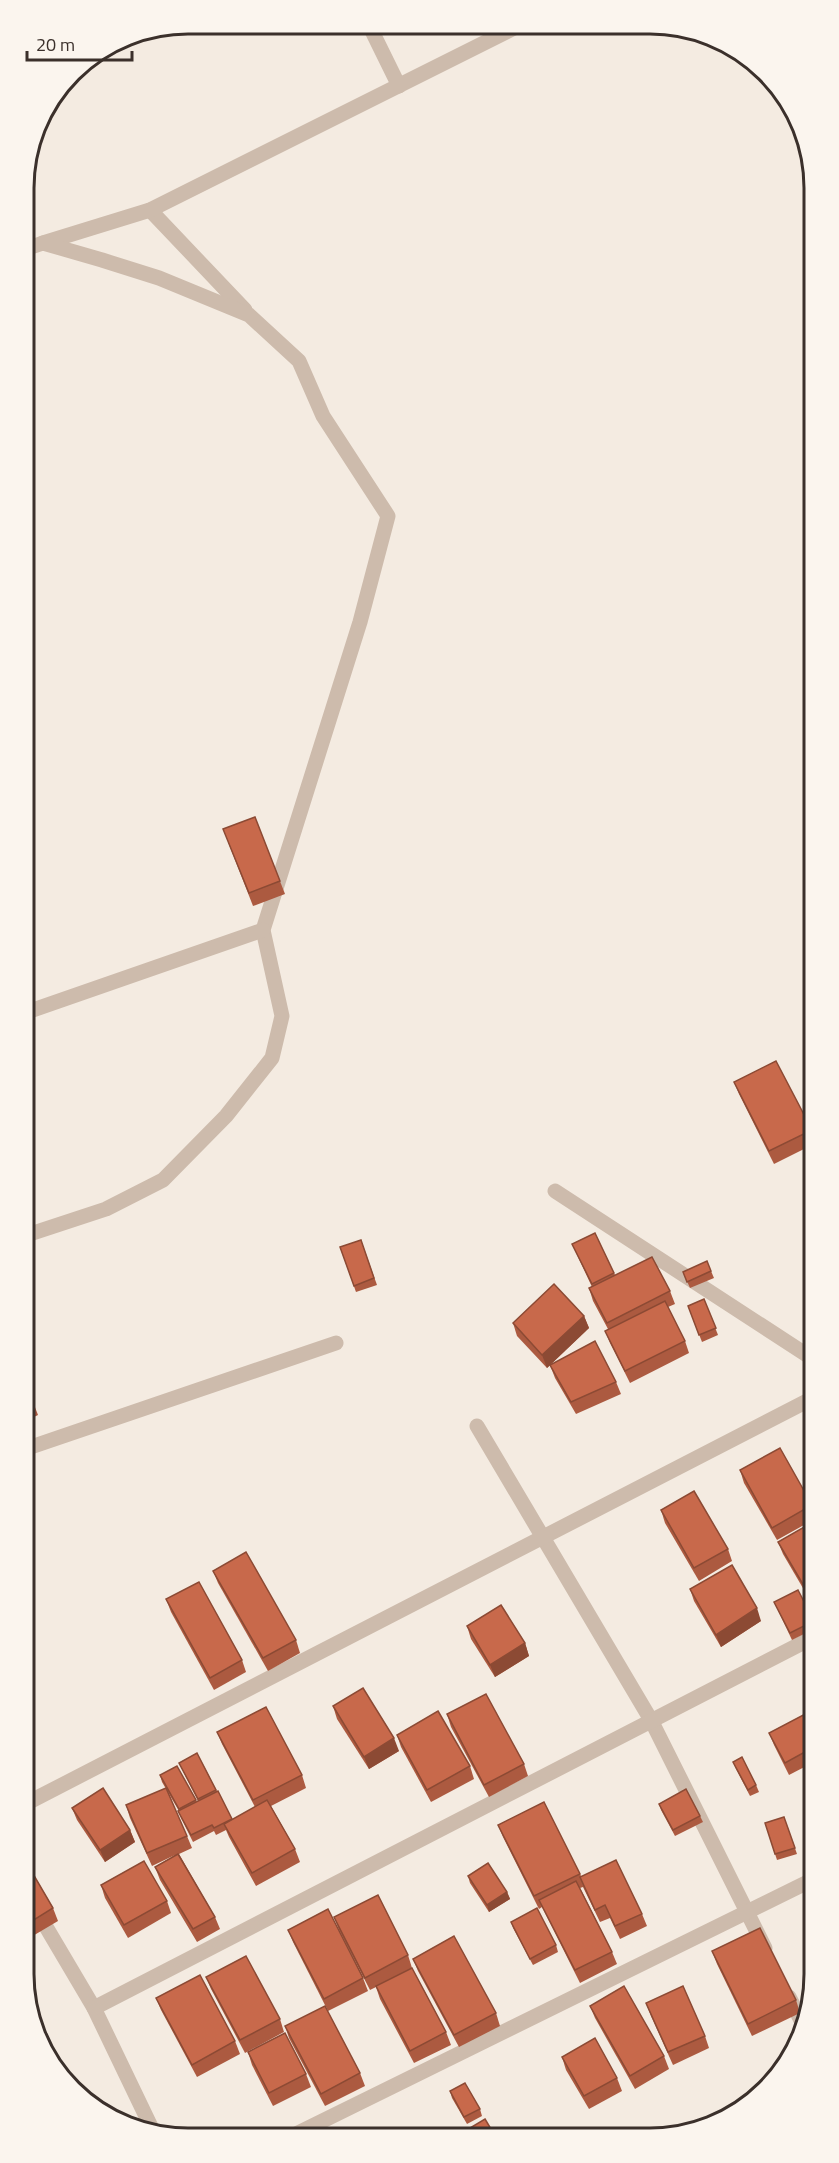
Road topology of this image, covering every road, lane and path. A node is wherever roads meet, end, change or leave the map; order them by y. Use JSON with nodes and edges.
{"nodes":[{"id":1,"x":373,"y":34,"type":"edge"},
{"id":2,"x":502,"y":34,"type":"edge"},
{"id":3,"x":399,"y":86,"type":"junction"},
{"id":4,"x":150,"y":210,"type":"junction"},
{"id":5,"x":43,"y":243,"type":"junction"},
{"id":6,"x":35,"y":246,"type":"edge"},
{"id":7,"x":249,"y":315,"type":"junction"},
{"id":8,"x":263,"y":930,"type":"junction"},
{"id":9,"x":35,"y":1009,"type":"edge"},
{"id":10,"x":555,"y":1191,"type":"dead end"},
{"id":11,"x":34,"y":1233,"type":"edge"},
{"id":12,"x":336,"y":1343,"type":"dead end"},
{"id":13,"x":804,"y":1353,"type":"edge"},
{"id":14,"x":804,"y":1403,"type":"edge"},
{"id":15,"x":477,"y":1426,"type":"dead end"},
{"id":16,"x":34,"y":1446,"type":"edge"},
{"id":17,"x":542,"y":1537,"type":"junction"},
{"id":18,"x":804,"y":1642,"type":"edge"},
{"id":19,"x":651,"y":1720,"type":"junction"},
{"id":20,"x":34,"y":1799,"type":"edge"},
{"id":21,"x":804,"y":1884,"type":"edge"},
{"id":22,"x":34,"y":1907,"type":"edge"},
{"id":23,"x":747,"y":1913,"type":"junction"},
{"id":24,"x":773,"y":1965,"type":"edge"},
{"id":25,"x":784,"y":1986,"type":"edge"},
{"id":26,"x":94,"y":2008,"type":"junction"},
{"id":27,"x":799,"y":2015,"type":"edge"},
{"id":28,"x":149,"y":2123,"type":"edge"},
{"id":29,"x":308,"y":2128,"type":"edge"}],
"edges":[{"from":1,"to":3,"type":"street"},
{"from":2,"to":3,"type":"street"},
{"from":3,"to":4,"type":"street"},
{"from":4,"to":5,"type":"street"},
{"from":4,"to":7,"type":"street"},
{"from":5,"to":6,"type":"street"},
{"from":5,"to":7,"type":"street"},
{"from":7,"to":8,"type":"street"},
{"from":8,"to":9,"type":"street"},
{"from":8,"to":11,"type":"street"},
{"from":10,"to":13,"type":"street"},
{"from":12,"to":16,"type":"street"},
{"from":14,"to":17,"type":"street"},
{"from":15,"to":17,"type":"street"},
{"from":17,"to":19,"type":"street"},
{"from":17,"to":20,"type":"street"},
{"from":18,"to":19,"type":"street"},
{"from":19,"to":23,"type":"street"},
{"from":19,"to":26,"type":"street"},
{"from":21,"to":23,"type":"street"},
{"from":22,"to":26,"type":"street"},
{"from":23,"to":24,"type":"street"},
{"from":23,"to":29,"type":"street"},
{"from":25,"to":27,"type":"street"},
{"from":26,"to":28,"type":"street"}]}
